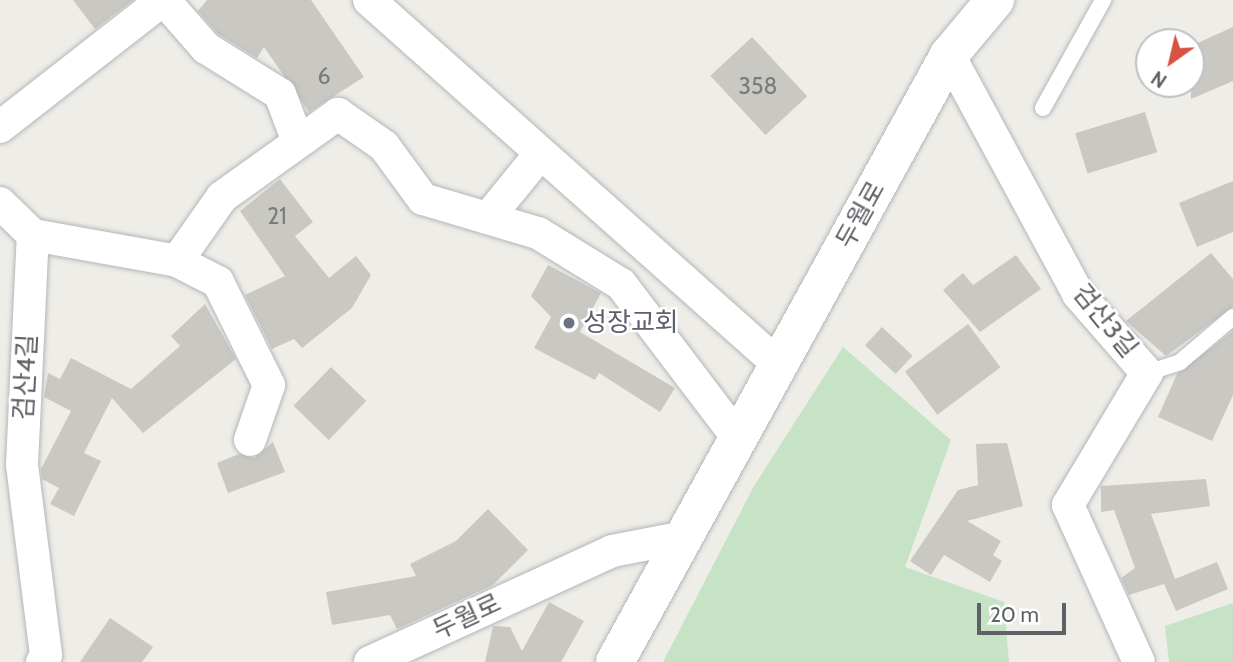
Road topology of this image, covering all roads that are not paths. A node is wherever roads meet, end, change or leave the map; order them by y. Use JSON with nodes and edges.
{"nodes":[{"id":1,"x":369,"y":0,"type":"edge"},
{"id":2,"x":995,"y":0,"type":"edge"},
{"id":3,"x":1103,"y":0,"type":"edge"},
{"id":4,"x":162,"y":1,"type":"edge"},
{"id":5,"x":949,"y":55,"type":"junction"},
{"id":6,"x":1043,"y":108,"type":"dead end"},
{"id":7,"x":0,"y":127,"type":"edge"},
{"id":8,"x":298,"y":142,"type":"junction"},
{"id":9,"x":540,"y":155,"type":"junction"},
{"id":10,"x":0,"y":204,"type":"edge"},
{"id":11,"x":488,"y":218,"type":"junction"},
{"id":12,"x":33,"y":235,"type":"junction"},
{"id":13,"x":177,"y":261,"type":"junction"},
{"id":14,"x":1233,"y":317,"type":"edge"},
{"id":15,"x":778,"y":364,"type":"junction"},
{"id":16,"x":1147,"y":373,"type":"junction"},
{"id":17,"x":738,"y":438,"type":"junction"},
{"id":18,"x":250,"y":440,"type":"dead end"},
{"id":19,"x":685,"y":537,"type":"junction"},
{"id":20,"x":42,"y":662,"type":"edge"},
{"id":21,"x":370,"y":662,"type":"edge"},
{"id":22,"x":615,"y":662,"type":"edge"},
{"id":23,"x":1139,"y":662,"type":"edge"}],
"edges":[{"from":1,"to":9,"type":"street"},
{"from":2,"to":5,"type":"street","name":"두월로"},
{"from":3,"to":6,"type":"lane"},
{"from":4,"to":7,"type":"street"},
{"from":4,"to":8,"type":"street"},
{"from":5,"to":15,"type":"street","name":"두월로"},
{"from":5,"to":16,"type":"street","name":"검산3길"},
{"from":8,"to":11,"type":"street"},
{"from":8,"to":13,"type":"street"},
{"from":9,"to":11,"type":"street"},
{"from":9,"to":15,"type":"street"},
{"from":10,"to":12,"type":"street"},
{"from":11,"to":17,"type":"street"},
{"from":12,"to":13,"type":"street"},
{"from":12,"to":20,"type":"street","name":"검산4길"},
{"from":13,"to":18,"type":"street"},
{"from":14,"to":16,"type":"lane"},
{"from":15,"to":17,"type":"street","name":"두월로"},
{"from":16,"to":23,"type":"street","name":"검산3길"},
{"from":17,"to":19,"type":"street","name":"두월로"},
{"from":19,"to":21,"type":"street","name":"두월로"},
{"from":19,"to":22,"type":"street","name":"두월로"}]}
